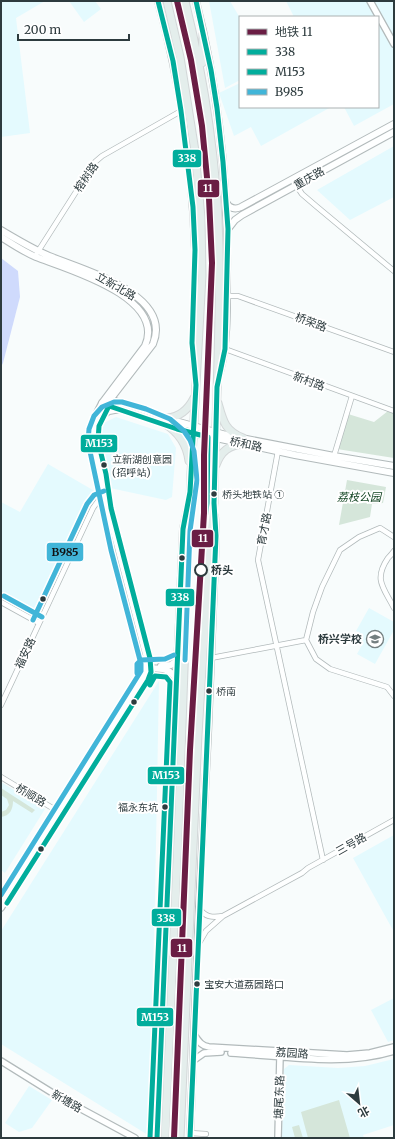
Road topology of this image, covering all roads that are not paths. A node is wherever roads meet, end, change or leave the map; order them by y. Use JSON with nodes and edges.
{"nodes":[{"id":1,"x":158,"y":1,"type":"edge"},
{"id":2,"x":167,"y":1,"type":"edge"},
{"id":3,"x":185,"y":1,"type":"edge"},
{"id":4,"x":196,"y":1,"type":"edge"},
{"id":5,"x":370,"y":1,"type":"edge"},
{"id":6,"x":378,"y":16,"type":"edge"},
{"id":7,"x":379,"y":17,"type":"edge"},
{"id":8,"x":203,"y":34,"type":"junction"},
{"id":9,"x":394,"y":44,"type":"edge"},
{"id":10,"x":201,"y":71,"type":"junction"},
{"id":11,"x":181,"y":111,"type":"junction"},
{"id":12,"x":394,"y":124,"type":"edge"},
{"id":13,"x":394,"y":132,"type":"edge"},
{"id":14,"x":296,"y":186,"type":"junction"},
{"id":15,"x":266,"y":194,"type":"junction"},
{"id":16,"x":269,"y":200,"type":"junction"},
{"id":17,"x":226,"y":202,"type":"junction"},
{"id":18,"x":228,"y":228,"type":"junction"},
{"id":19,"x":1,"y":230,"type":"edge"},
{"id":20,"x":1,"y":237,"type":"edge"},
{"id":21,"x":37,"y":254,"type":"junction"},
{"id":22,"x":394,"y":271,"type":"edge"},
{"id":23,"x":227,"y":296,"type":"junction"},
{"id":24,"x":225,"y":349,"type":"junction"},
{"id":25,"x":394,"y":352,"type":"edge"},
{"id":26,"x":196,"y":385,"type":"junction"},
{"id":27,"x":217,"y":387,"type":"junction"},
{"id":28,"x":120,"y":388,"type":"junction"},
{"id":29,"x":196,"y":394,"type":"junction"},
{"id":30,"x":216,"y":395,"type":"junction"},
{"id":31,"x":352,"y":396,"type":"junction"},
{"id":32,"x":107,"y":401,"type":"junction"},
{"id":33,"x":128,"y":405,"type":"junction"},
{"id":34,"x":121,"y":409,"type":"junction"},
{"id":35,"x":394,"y":411,"type":"edge"},
{"id":36,"x":101,"y":416,"type":"junction"},
{"id":37,"x":166,"y":421,"type":"junction"},
{"id":38,"x":193,"y":430,"type":"junction"},
{"id":39,"x":215,"y":435,"type":"junction"},
{"id":40,"x":244,"y":441,"type":"junction"},
{"id":41,"x":278,"y":451,"type":"junction"},
{"id":42,"x":334,"y":456,"type":"junction"},
{"id":43,"x":394,"y":466,"type":"edge"},
{"id":44,"x":214,"y":469,"type":"junction"},
{"id":45,"x":394,"y":473,"type":"edge"},
{"id":46,"x":190,"y":474,"type":"junction"},
{"id":47,"x":190,"y":492,"type":"junction"},
{"id":48,"x":105,"y":498,"type":"junction"},
{"id":49,"x":214,"y":503,"type":"junction"},
{"id":50,"x":394,"y":537,"type":"edge"},
{"id":51,"x":394,"y":551,"type":"edge"},
{"id":52,"x":1,"y":602,"type":"edge"},
{"id":53,"x":394,"y":608,"type":"edge"},
{"id":54,"x":39,"y":623,"type":"junction"},
{"id":55,"x":306,"y":640,"type":"junction"},
{"id":56,"x":278,"y":646,"type":"junction"},
{"id":57,"x":211,"y":658,"type":"junction"},
{"id":58,"x":178,"y":660,"type":"junction"},
{"id":59,"x":146,"y":667,"type":"junction"},
{"id":60,"x":177,"y":680,"type":"junction"},
{"id":61,"x":394,"y":696,"type":"edge"},
{"id":62,"x":1,"y":705,"type":"edge"},
{"id":63,"x":1,"y":777,"type":"edge"},
{"id":64,"x":59,"y":812,"type":"junction"},
{"id":65,"x":394,"y":820,"type":"edge"},
{"id":66,"x":323,"y":860,"type":"junction"},
{"id":67,"x":1,"y":899,"type":"edge"},
{"id":68,"x":199,"y":907,"type":"junction"},
{"id":69,"x":1,"y":908,"type":"edge"},
{"id":70,"x":223,"y":916,"type":"junction"},
{"id":71,"x":197,"y":946,"type":"junction"},
{"id":72,"x":195,"y":1036,"type":"junction"},
{"id":73,"x":394,"y":1047,"type":"edge"},
{"id":74,"x":394,"y":1051,"type":"edge"},
{"id":75,"x":280,"y":1056,"type":"junction"},
{"id":76,"x":1,"y":1060,"type":"edge"},
{"id":77,"x":194,"y":1060,"type":"junction"},
{"id":78,"x":206,"y":1134,"type":"dead end"},
{"id":79,"x":190,"y":1136,"type":"edge"},
{"id":80,"x":135,"y":1138,"type":"edge"},
{"id":81,"x":157,"y":1138,"type":"edge"},
{"id":82,"x":165,"y":1138,"type":"edge"},
{"id":83,"x":180,"y":1138,"type":"edge"},
{"id":84,"x":278,"y":1138,"type":"edge"}],
"edges":[{"from":1,"to":11,"type":"main road"},
{"from":2,"to":26,"type":"main road"},
{"from":3,"to":10,"type":"main road"},
{"from":4,"to":8,"type":"main road"},
{"from":5,"to":6,"type":"street"},
{"from":7,"to":9,"type":"street"},
{"from":8,"to":10,"type":"main road"},
{"from":8,"to":17,"type":"main road"},
{"from":10,"to":27,"type":"main road"},
{"from":11,"to":21,"type":"street","name":"榕树路"},
{"from":11,"to":26,"type":"main road"},
{"from":12,"to":15,"type":"main road","name":"重庆路"},
{"from":13,"to":14,"type":"main road","name":"重庆路"},
{"from":14,"to":16,"type":"main road","name":"重庆路"},
{"from":14,"to":22,"type":"street"},
{"from":15,"to":16,"type":"main road"},
{"from":15,"to":17,"type":"main road","name":"重庆路"},
{"from":16,"to":18,"type":"main road","name":"重庆路"},
{"from":17,"to":18,"type":"main road"},
{"from":18,"to":23,"type":"main road"},
{"from":19,"to":21,"type":"main road","name":"立新北路"},
{"from":20,"to":21,"type":"main road","name":"立新北路"},
{"from":21,"to":28,"type":"main road","name":"立新北路"},
{"from":21,"to":32,"type":"main road","name":"立新北路"},
{"from":23,"to":24,"type":"main road"},
{"from":23,"to":25,"type":"street","name":"桥荣路"},
{"from":24,"to":27,"type":"main road"},
{"from":24,"to":31,"type":"street","name":"新村路"},
{"from":26,"to":29,"type":"main road"},
{"from":27,"to":30,"type":"main road"},
{"from":28,"to":32,"type":"main road","name":"立新北路"},
{"from":28,"to":33,"type":"main road"},
{"from":29,"to":37,"type":"main road"},
{"from":29,"to":38,"type":"main road"},
{"from":30,"to":39,"type":"main road"},
{"from":30,"to":40,"type":"main road"},
{"from":31,"to":35,"type":"street","name":"新村路"},
{"from":31,"to":42,"type":"street"},
{"from":32,"to":33,"type":"main road","name":"桥和路"},
{"from":32,"to":34,"type":"main road","name":"桥和路"},
{"from":32,"to":36,"type":"street"},
{"from":32,"to":48,"type":"street"},
{"from":33,"to":37,"type":"main road","name":"桥和路"},
{"from":34,"to":36,"type":"main road"},
{"from":34,"to":37,"type":"main road","name":"桥和路"},
{"from":36,"to":48,"type":"street"},
{"from":37,"to":38,"type":"main road","name":"桥和路"},
{"from":37,"to":46,"type":"main road"},
{"from":38,"to":39,"type":"main road","name":"桥和路"},
{"from":38,"to":46,"type":"main road"},
{"from":39,"to":40,"type":"main road","name":"桥和路"},
{"from":39,"to":44,"type":"main road"},
{"from":40,"to":41,"type":"main road","name":"桥和路"},
{"from":40,"to":42,"type":"main road","name":"桥和路"},
{"from":40,"to":44,"type":"main road"},
{"from":41,"to":45,"type":"main road","name":"桥和路"},
{"from":41,"to":56,"type":"street","name":"育才路"},
{"from":42,"to":43,"type":"main road","name":"桥和路"},
{"from":44,"to":49,"type":"main road"},
{"from":46,"to":47,"type":"main road"},
{"from":47,"to":58,"type":"main road"},
{"from":47,"to":82,"type":"main road"},
{"from":48,"to":54,"type":"street","name":"福安路"},
{"from":48,"to":59,"type":"street"},
{"from":49,"to":57,"type":"main road"},
{"from":49,"to":83,"type":"main road"},
{"from":50,"to":55,"type":"street"},
{"from":51,"to":53,"type":"street"},
{"from":52,"to":54,"type":"street"},
{"from":54,"to":62,"type":"street","name":"福安路"},
{"from":55,"to":56,"type":"street"},
{"from":55,"to":61,"type":"street"},
{"from":56,"to":57,"type":"street"},
{"from":56,"to":66,"type":"street"},
{"from":57,"to":68,"type":"main road"},
{"from":58,"to":59,"type":"main road"},
{"from":58,"to":60,"type":"main road"},
{"from":59,"to":60,"type":"main road"},
{"from":59,"to":64,"type":"street"},
{"from":60,"to":81,"type":"main road"},
{"from":63,"to":64,"type":"street","name":"桥顺路"},
{"from":64,"to":67,"type":"street"},
{"from":64,"to":69,"type":"street"},
{"from":65,"to":66,"type":"street","name":"三号路"},
{"from":66,"to":70,"type":"street","name":"三号路"},
{"from":68,"to":70,"type":"street"},
{"from":68,"to":71,"type":"main road"},
{"from":70,"to":71,"type":"street","name":"三号路"},
{"from":71,"to":72,"type":"main road"},
{"from":72,"to":73,"type":"street","name":"荔园路"},
{"from":72,"to":77,"type":"main road"},
{"from":74,"to":75,"type":"street","name":"荔园路"},
{"from":75,"to":77,"type":"street","name":"荔园路"},
{"from":75,"to":84,"type":"street","name":"塘尾东路"},
{"from":76,"to":80,"type":"street","name":"新塘路"},
{"from":77,"to":79,"type":"main road"},
{"from":78,"to":79,"type":"street"}]}
